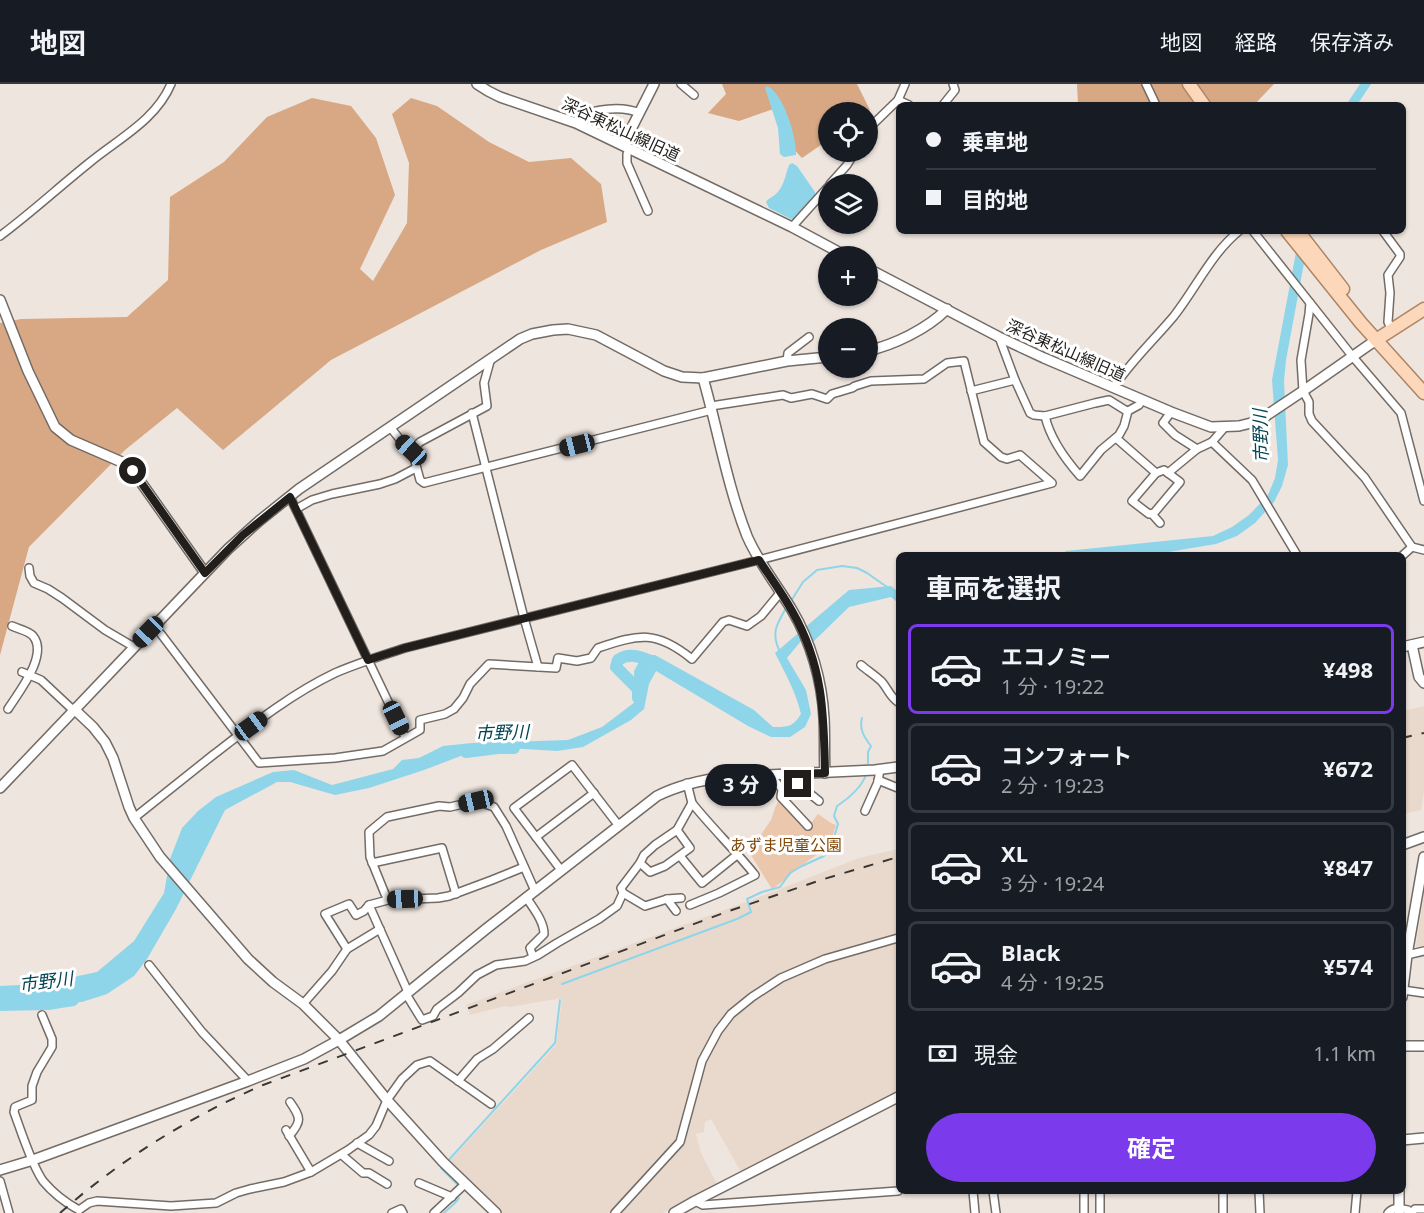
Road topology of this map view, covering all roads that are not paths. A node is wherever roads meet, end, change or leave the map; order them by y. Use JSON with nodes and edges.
{"nodes":[{"id":1,"x":171,"y":84,"type":"edge"},
{"id":2,"x":477,"y":84,"type":"edge"},
{"id":3,"x":654,"y":84,"type":"edge"},
{"id":4,"x":681,"y":84,"type":"edge"},
{"id":5,"x":905,"y":84,"type":"edge"},
{"id":6,"x":953,"y":84,"type":"edge"},
{"id":7,"x":1146,"y":84,"type":"edge"},
{"id":8,"x":1180,"y":84,"type":"edge"},
{"id":9,"x":1189,"y":84,"type":"edge"},
{"id":10,"x":694,"y":95,"type":"dead end"},
{"id":11,"x":898,"y":100,"type":"junction"},
{"id":12,"x":902,"y":102,"type":"edge"},
{"id":13,"x":945,"y":102,"type":"edge"},
{"id":14,"x":1155,"y":102,"type":"edge"},
{"id":15,"x":1192,"y":102,"type":"edge"},
{"id":16,"x":1202,"y":102,"type":"edge"},
{"id":17,"x":639,"y":113,"type":"junction"},
{"id":18,"x":878,"y":119,"type":"edge"},
{"id":19,"x":576,"y":123,"type":"junction"},
{"id":20,"x":626,"y":147,"type":"junction"},
{"id":21,"x":850,"y":162,"type":"edge"},
{"id":22,"x":840,"y":174,"type":"edge"},
{"id":23,"x":818,"y":198,"type":"edge"},
{"id":24,"x":648,"y":211,"type":"dead end"},
{"id":25,"x":792,"y":227,"type":"junction"},
{"id":26,"x":1236,"y":234,"type":"edge"},
{"id":27,"x":1255,"y":234,"type":"edge"},
{"id":28,"x":1290,"y":234,"type":"edge"},
{"id":29,"x":1300,"y":234,"type":"edge"},
{"id":30,"x":1385,"y":234,"type":"edge"},
{"id":31,"x":0,"y":236,"type":"edge"},
{"id":32,"x":827,"y":246,"type":"edge"},
{"id":33,"x":1317,"y":263,"type":"junction"},
{"id":34,"x":878,"y":276,"type":"edge"},
{"id":35,"x":0,"y":300,"type":"edge"},
{"id":36,"x":1310,"y":302,"type":"junction"},
{"id":37,"x":947,"y":309,"type":"junction"},
{"id":38,"x":1424,"y":309,"type":"edge"},
{"id":39,"x":1383,"y":335,"type":"junction"},
{"id":40,"x":809,"y":337,"type":"dead end"},
{"id":41,"x":999,"y":337,"type":"junction"},
{"id":42,"x":878,"y":348,"type":"edge"},
{"id":43,"x":1353,"y":357,"type":"junction"},
{"id":44,"x":491,"y":358,"type":"junction"},
{"id":45,"x":818,"y":358,"type":"edge"},
{"id":46,"x":787,"y":361,"type":"junction"},
{"id":47,"x":703,"y":378,"type":"junction"},
{"id":48,"x":1015,"y":380,"type":"junction"},
{"id":49,"x":1424,"y":381,"type":"edge"},
{"id":50,"x":1115,"y":388,"type":"junction"},
{"id":51,"x":971,"y":391,"type":"junction"},
{"id":52,"x":1301,"y":393,"type":"junction"},
{"id":53,"x":1424,"y":393,"type":"edge"},
{"id":54,"x":1110,"y":400,"type":"junction"},
{"id":55,"x":1142,"y":400,"type":"junction"},
{"id":56,"x":712,"y":408,"type":"junction"},
{"id":57,"x":1128,"y":411,"type":"junction"},
{"id":58,"x":1171,"y":412,"type":"junction"},
{"id":59,"x":472,"y":413,"type":"junction"},
{"id":60,"x":1045,"y":416,"type":"junction"},
{"id":61,"x":390,"y":427,"type":"junction"},
{"id":62,"x":1225,"y":427,"type":"junction"},
{"id":63,"x":1116,"y":438,"type":"junction"},
{"id":64,"x":1212,"y":442,"type":"junction"},
{"id":65,"x":1197,"y":449,"type":"junction"},
{"id":66,"x":411,"y":450,"type":"junction"},
{"id":67,"x":416,"y":468,"type":"junction"},
{"id":68,"x":486,"y":468,"type":"junction"},
{"id":69,"x":1168,"y":472,"type":"junction"},
{"id":70,"x":1156,"y":473,"type":"junction"},
{"id":71,"x":290,"y":497,"type":"junction"},
{"id":72,"x":1424,"y":501,"type":"edge"},
{"id":73,"x":296,"y":510,"type":"junction"},
{"id":74,"x":1152,"y":514,"type":"junction"},
{"id":75,"x":1160,"y":523,"type":"dead end"},
{"id":76,"x":1412,"y":547,"type":"junction"},
{"id":77,"x":1424,"y":550,"type":"edge"},
{"id":78,"x":1295,"y":552,"type":"edge"},
{"id":79,"x":1406,"y":552,"type":"edge"},
{"id":80,"x":759,"y":560,"type":"junction"},
{"id":81,"x":29,"y":568,"type":"dead end"},
{"id":82,"x":205,"y":573,"type":"junction"},
{"id":83,"x":780,"y":592,"type":"junction"},
{"id":84,"x":524,"y":618,"type":"junction"},
{"id":85,"x":12,"y":626,"type":"dead end"},
{"id":86,"x":161,"y":634,"type":"dead end"},
{"id":87,"x":1424,"y":642,"type":"edge"},
{"id":88,"x":1407,"y":646,"type":"edge"},
{"id":89,"x":134,"y":647,"type":"junction"},
{"id":90,"x":368,"y":660,"type":"junction"},
{"id":91,"x":861,"y":665,"type":"dead end"},
{"id":92,"x":538,"y":667,"type":"junction"},
{"id":93,"x":22,"y":672,"type":"dead end"},
{"id":94,"x":30,"y":675,"type":"junction"},
{"id":95,"x":1424,"y":683,"type":"edge"},
{"id":96,"x":896,"y":701,"type":"edge"},
{"id":97,"x":8,"y":709,"type":"dead end"},
{"id":98,"x":74,"y":709,"type":"junction"},
{"id":99,"x":237,"y":736,"type":"junction"},
{"id":100,"x":405,"y":737,"type":"junction"},
{"id":101,"x":896,"y":767,"type":"edge"},
{"id":102,"x":880,"y":769,"type":"junction"},
{"id":103,"x":825,"y":773,"type":"junction"},
{"id":104,"x":794,"y":774,"type":"junction"},
{"id":105,"x":770,"y":775,"type":"junction"},
{"id":106,"x":878,"y":780,"type":"junction"},
{"id":107,"x":687,"y":783,"type":"junction"},
{"id":108,"x":896,"y":787,"type":"edge"},
{"id":109,"x":0,"y":788,"type":"edge"},
{"id":110,"x":594,"y":793,"type":"junction"},
{"id":111,"x":819,"y":801,"type":"dead end"},
{"id":112,"x":692,"y":802,"type":"junction"},
{"id":113,"x":865,"y":811,"type":"dead end"},
{"id":114,"x":134,"y":818,"type":"junction"},
{"id":115,"x":808,"y":825,"type":"dead end"},
{"id":116,"x":619,"y":826,"type":"junction"},
{"id":117,"x":677,"y":830,"type":"junction"},
{"id":118,"x":536,"y":837,"type":"junction"},
{"id":119,"x":1424,"y":837,"type":"edge"},
{"id":120,"x":1406,"y":844,"type":"edge"},
{"id":121,"x":738,"y":854,"type":"junction"},
{"id":122,"x":680,"y":856,"type":"junction"},
{"id":123,"x":1424,"y":857,"type":"edge"},
{"id":124,"x":372,"y":863,"type":"junction"},
{"id":125,"x":640,"y":863,"type":"junction"},
{"id":126,"x":524,"y":867,"type":"junction"},
{"id":127,"x":561,"y":870,"type":"junction"},
{"id":128,"x":1422,"y":877,"type":"edge"},
{"id":129,"x":535,"y":891,"type":"junction"},
{"id":130,"x":623,"y":893,"type":"junction"},
{"id":131,"x":456,"y":894,"type":"junction"},
{"id":132,"x":526,"y":897,"type":"junction"},
{"id":133,"x":681,"y":898,"type":"dead end"},
{"id":134,"x":667,"y":899,"type":"junction"},
{"id":135,"x":388,"y":900,"type":"junction"},
{"id":136,"x":369,"y":905,"type":"junction"},
{"id":137,"x":690,"y":905,"type":"dead end"},
{"id":138,"x":676,"y":911,"type":"dead end"},
{"id":139,"x":380,"y":929,"type":"junction"},
{"id":140,"x":896,"y":939,"type":"edge"},
{"id":141,"x":347,"y":949,"type":"junction"},
{"id":142,"x":1406,"y":950,"type":"edge"},
{"id":143,"x":1424,"y":951,"type":"edge"},
{"id":144,"x":1406,"y":955,"type":"edge"},
{"id":145,"x":533,"y":957,"type":"junction"},
{"id":146,"x":149,"y":965,"type":"dead end"},
{"id":147,"x":1406,"y":990,"type":"edge"},
{"id":148,"x":407,"y":993,"type":"junction"},
{"id":149,"x":1424,"y":993,"type":"edge"},
{"id":150,"x":303,"y":1004,"type":"junction"},
{"id":151,"x":42,"y":1015,"type":"dead end"},
{"id":152,"x":529,"y":1018,"type":"dead end"},
{"id":153,"x":339,"y":1040,"type":"junction"},
{"id":154,"x":1406,"y":1046,"type":"edge"},
{"id":155,"x":1424,"y":1046,"type":"edge"},
{"id":156,"x":458,"y":1080,"type":"junction"},
{"id":157,"x":248,"y":1081,"type":"junction"},
{"id":158,"x":896,"y":1098,"type":"edge"},
{"id":159,"x":387,"y":1100,"type":"junction"},
{"id":160,"x":290,"y":1102,"type":"dead end"},
{"id":161,"x":491,"y":1104,"type":"dead end"},
{"id":162,"x":1424,"y":1138,"type":"edge"},
{"id":163,"x":1406,"y":1140,"type":"edge"},
{"id":164,"x":357,"y":1143,"type":"junction"},
{"id":165,"x":342,"y":1155,"type":"junction"},
{"id":166,"x":33,"y":1160,"type":"junction"},
{"id":167,"x":389,"y":1161,"type":"dead end"},
{"id":168,"x":0,"y":1170,"type":"edge"},
{"id":169,"x":311,"y":1172,"type":"junction"},
{"id":170,"x":0,"y":1182,"type":"edge"},
{"id":171,"x":419,"y":1183,"type":"dead end"},
{"id":172,"x":387,"y":1184,"type":"dead end"},
{"id":173,"x":465,"y":1184,"type":"junction"},
{"id":174,"x":896,"y":1191,"type":"edge"},
{"id":175,"x":973,"y":1194,"type":"edge"},
{"id":176,"x":993,"y":1194,"type":"edge"},
{"id":177,"x":1084,"y":1194,"type":"edge"},
{"id":178,"x":1100,"y":1194,"type":"edge"},
{"id":179,"x":1224,"y":1194,"type":"edge"},
{"id":180,"x":1260,"y":1194,"type":"edge"},
{"id":181,"x":1357,"y":1194,"type":"edge"},
{"id":182,"x":1399,"y":1194,"type":"edge"},
{"id":183,"x":452,"y":1197,"type":"junction"},
{"id":184,"x":695,"y":1200,"type":"junction"},
{"id":185,"x":1424,"y":1209,"type":"edge"},
{"id":186,"x":1399,"y":1210,"type":"edge"},
{"id":187,"x":9,"y":1213,"type":"edge"},
{"id":188,"x":392,"y":1213,"type":"edge"},
{"id":189,"x":403,"y":1213,"type":"edge"},
{"id":190,"x":434,"y":1213,"type":"edge"},
{"id":191,"x":496,"y":1213,"type":"edge"},
{"id":192,"x":615,"y":1213,"type":"edge"},
{"id":193,"x":674,"y":1213,"type":"edge"},
{"id":194,"x":975,"y":1213,"type":"edge"},
{"id":195,"x":996,"y":1213,"type":"edge"},
{"id":196,"x":1084,"y":1213,"type":"edge"},
{"id":197,"x":1100,"y":1213,"type":"edge"},
{"id":198,"x":1224,"y":1213,"type":"edge"},
{"id":199,"x":1260,"y":1213,"type":"edge"},
{"id":200,"x":1355,"y":1213,"type":"edge"},
{"id":201,"x":1388,"y":1213,"type":"edge"},
{"id":202,"x":1411,"y":1213,"type":"edge"}],
"edges":[{"from":1,"to":31,"type":"street"},
{"from":2,"to":19,"type":"street","name":"深谷東松山線旧道"},
{"from":3,"to":17,"type":"street"},
{"from":4,"to":10,"type":"street"},
{"from":5,"to":11,"type":"street"},
{"from":6,"to":13,"type":"street"},
{"from":7,"to":14,"type":"street"},
{"from":8,"to":15,"type":"main road"},
{"from":9,"to":16,"type":"main road"},
{"from":11,"to":12,"type":"street"},
{"from":11,"to":18,"type":"street"},
{"from":17,"to":19,"type":"street"},
{"from":17,"to":20,"type":"street"},
{"from":19,"to":20,"type":"street","name":"深谷東松山線旧道"},
{"from":20,"to":24,"type":"street"},
{"from":20,"to":25,"type":"street","name":"深谷東松山線旧道"},
{"from":21,"to":22,"type":"street"},
{"from":23,"to":25,"type":"street"},
{"from":25,"to":32,"type":"street","name":"深谷東松山線旧道"},
{"from":26,"to":50,"type":"street"},
{"from":27,"to":36,"type":"street"},
{"from":28,"to":33,"type":"main road"},
{"from":29,"to":33,"type":"main road"},
{"from":30,"to":39,"type":"street"},
{"from":33,"to":39,"type":"main road"},
{"from":34,"to":37,"type":"street","name":"深谷東松山線旧道"},
{"from":35,"to":82,"type":"street"},
{"from":36,"to":43,"type":"street"},
{"from":36,"to":52,"type":"street"},
{"from":37,"to":41,"type":"street","name":"深谷東松山線旧道"},
{"from":37,"to":42,"type":"street"},
{"from":38,"to":39,"type":"main road"},
{"from":39,"to":43,"type":"street"},
{"from":39,"to":49,"type":"main road"},
{"from":39,"to":53,"type":"main road"},
{"from":40,"to":46,"type":"street"},
{"from":41,"to":48,"type":"street"},
{"from":41,"to":50,"type":"street","name":"深谷東松山線旧道"},
{"from":43,"to":52,"type":"street"},
{"from":43,"to":72,"type":"street"},
{"from":44,"to":47,"type":"street"},
{"from":44,"to":59,"type":"street"},
{"from":44,"to":61,"type":"street"},
{"from":45,"to":46,"type":"street"},
{"from":46,"to":47,"type":"street"},
{"from":47,"to":56,"type":"street"},
{"from":48,"to":51,"type":"street"},
{"from":48,"to":60,"type":"street"},
{"from":50,"to":54,"type":"street"},
{"from":50,"to":55,"type":"street","name":"深谷東松山線旧道"},
{"from":51,"to":56,"type":"street"},
{"from":51,"to":80,"type":"street"},
{"from":52,"to":62,"type":"street","name":"深谷東松山線旧道"},
{"from":52,"to":76,"type":"street"},
{"from":54,"to":57,"type":"street"},
{"from":54,"to":60,"type":"street"},
{"from":55,"to":57,"type":"street"},
{"from":55,"to":58,"type":"street","name":"深谷東松山線旧道"},
{"from":56,"to":68,"type":"street"},
{"from":56,"to":80,"type":"street"},
{"from":57,"to":63,"type":"street"},
{"from":58,"to":62,"type":"street","name":"深谷東松山線旧道"},
{"from":58,"to":65,"type":"street"},
{"from":59,"to":66,"type":"street"},
{"from":59,"to":68,"type":"street"},
{"from":60,"to":63,"type":"street"},
{"from":61,"to":66,"type":"street"},
{"from":61,"to":71,"type":"street"},
{"from":62,"to":64,"type":"street"},
{"from":63,"to":70,"type":"street"},
{"from":64,"to":65,"type":"street"},
{"from":64,"to":78,"type":"street"},
{"from":65,"to":69,"type":"street"},
{"from":66,"to":67,"type":"street"},
{"from":67,"to":68,"type":"street"},
{"from":67,"to":73,"type":"street"},
{"from":68,"to":84,"type":"street"},
{"from":69,"to":70,"type":"street"},
{"from":69,"to":74,"type":"street"},
{"from":70,"to":74,"type":"street"},
{"from":71,"to":73,"type":"street"},
{"from":71,"to":82,"type":"street"},
{"from":73,"to":90,"type":"street"},
{"from":74,"to":75,"type":"street"},
{"from":76,"to":77,"type":"street"},
{"from":76,"to":79,"type":"street"},
{"from":80,"to":83,"type":"street"},
{"from":80,"to":84,"type":"street"},
{"from":81,"to":89,"type":"street"},
{"from":82,"to":89,"type":"street"},
{"from":83,"to":92,"type":"street"},
{"from":83,"to":103,"type":"street"},
{"from":84,"to":90,"type":"street"},
{"from":84,"to":92,"type":"street"},
{"from":85,"to":94,"type":"street"},
{"from":86,"to":99,"type":"street"},
{"from":87,"to":88,"type":"street"},
{"from":88,"to":95,"type":"street"},
{"from":89,"to":98,"type":"street"},
{"from":90,"to":99,"type":"street"},
{"from":90,"to":100,"type":"street"},
{"from":91,"to":96,"type":"street"},
{"from":92,"to":100,"type":"street"},
{"from":93,"to":94,"type":"street"},
{"from":94,"to":97,"type":"street"},
{"from":94,"to":98,"type":"street"},
{"from":98,"to":109,"type":"street"},
{"from":98,"to":114,"type":"street"},
{"from":99,"to":100,"type":"street"},
{"from":99,"to":114,"type":"street"},
{"from":101,"to":102,"type":"street"},
{"from":102,"to":103,"type":"street"},
{"from":102,"to":106,"type":"street"},
{"from":103,"to":104,"type":"street"},
{"from":104,"to":105,"type":"street"},
{"from":104,"to":111,"type":"street"},
{"from":105,"to":107,"type":"street"},
{"from":105,"to":115,"type":"street"},
{"from":106,"to":108,"type":"street"},
{"from":106,"to":113,"type":"street"},
{"from":107,"to":112,"type":"street"},
{"from":107,"to":116,"type":"street"},
{"from":110,"to":116,"type":"street"},
{"from":110,"to":118,"type":"street"},
{"from":110,"to":118,"type":"street"},
{"from":112,"to":117,"type":"street"},
{"from":112,"to":121,"type":"street"},
{"from":114,"to":150,"type":"street"},
{"from":116,"to":127,"type":"street"},
{"from":117,"to":122,"type":"street"},
{"from":117,"to":125,"type":"street"},
{"from":118,"to":127,"type":"street"},
{"from":119,"to":120,"type":"street"},
{"from":121,"to":122,"type":"street"},
{"from":121,"to":137,"type":"street"},
{"from":122,"to":125,"type":"street"},
{"from":123,"to":128,"type":"street"},
{"from":124,"to":126,"type":"street"},
{"from":124,"to":131,"type":"street"},
{"from":124,"to":135,"type":"street"},
{"from":125,"to":130,"type":"street"},
{"from":126,"to":129,"type":"street"},
{"from":126,"to":131,"type":"street"},
{"from":127,"to":129,"type":"street"},
{"from":128,"to":142,"type":"street"},
{"from":129,"to":132,"type":"street"},
{"from":130,"to":134,"type":"street"},
{"from":130,"to":145,"type":"street"},
{"from":131,"to":135,"type":"street"},
{"from":132,"to":145,"type":"street"},
{"from":132,"to":148,"type":"street"},
{"from":133,"to":134,"type":"street"},
{"from":134,"to":138,"type":"street"},
{"from":135,"to":136,"type":"street"},
{"from":136,"to":139,"type":"street"},
{"from":136,"to":141,"type":"street"},
{"from":139,"to":141,"type":"street"},
{"from":139,"to":148,"type":"street"},
{"from":140,"to":192,"type":"street"},
{"from":141,"to":150,"type":"street"},
{"from":143,"to":144,"type":"street"},
{"from":145,"to":148,"type":"street"},
{"from":146,"to":157,"type":"street"},
{"from":147,"to":149,"type":"street"},
{"from":148,"to":153,"type":"street"},
{"from":150,"to":153,"type":"street"},
{"from":151,"to":166,"type":"street"},
{"from":152,"to":156,"type":"street"},
{"from":153,"to":157,"type":"street"},
{"from":153,"to":159,"type":"street"},
{"from":154,"to":155,"type":"street"},
{"from":156,"to":159,"type":"street"},
{"from":156,"to":161,"type":"street"},
{"from":157,"to":166,"type":"street"},
{"from":158,"to":184,"type":"street"},
{"from":159,"to":164,"type":"street"},
{"from":159,"to":173,"type":"street"},
{"from":160,"to":169,"type":"street"},
{"from":162,"to":163,"type":"street"},
{"from":164,"to":165,"type":"street"},
{"from":164,"to":167,"type":"street"},
{"from":165,"to":169,"type":"street"},
{"from":165,"to":172,"type":"street"},
{"from":166,"to":168,"type":"street"},
{"from":166,"to":169,"type":"street"},
{"from":170,"to":187,"type":"street"},
{"from":171,"to":183,"type":"street"},
{"from":173,"to":183,"type":"street"},
{"from":173,"to":191,"type":"street"},
{"from":174,"to":184,"type":"street"},
{"from":175,"to":194,"type":"street"},
{"from":176,"to":195,"type":"street"},
{"from":177,"to":196,"type":"street"},
{"from":178,"to":197,"type":"street"},
{"from":179,"to":198,"type":"street"},
{"from":180,"to":199,"type":"street"},
{"from":181,"to":200,"type":"street"},
{"from":182,"to":186,"type":"street"},
{"from":183,"to":190,"type":"street"},
{"from":184,"to":193,"type":"street"},
{"from":185,"to":202,"type":"street"},
{"from":186,"to":201,"type":"street"},
{"from":186,"to":202,"type":"street"},
{"from":188,"to":189,"type":"street"}]}
